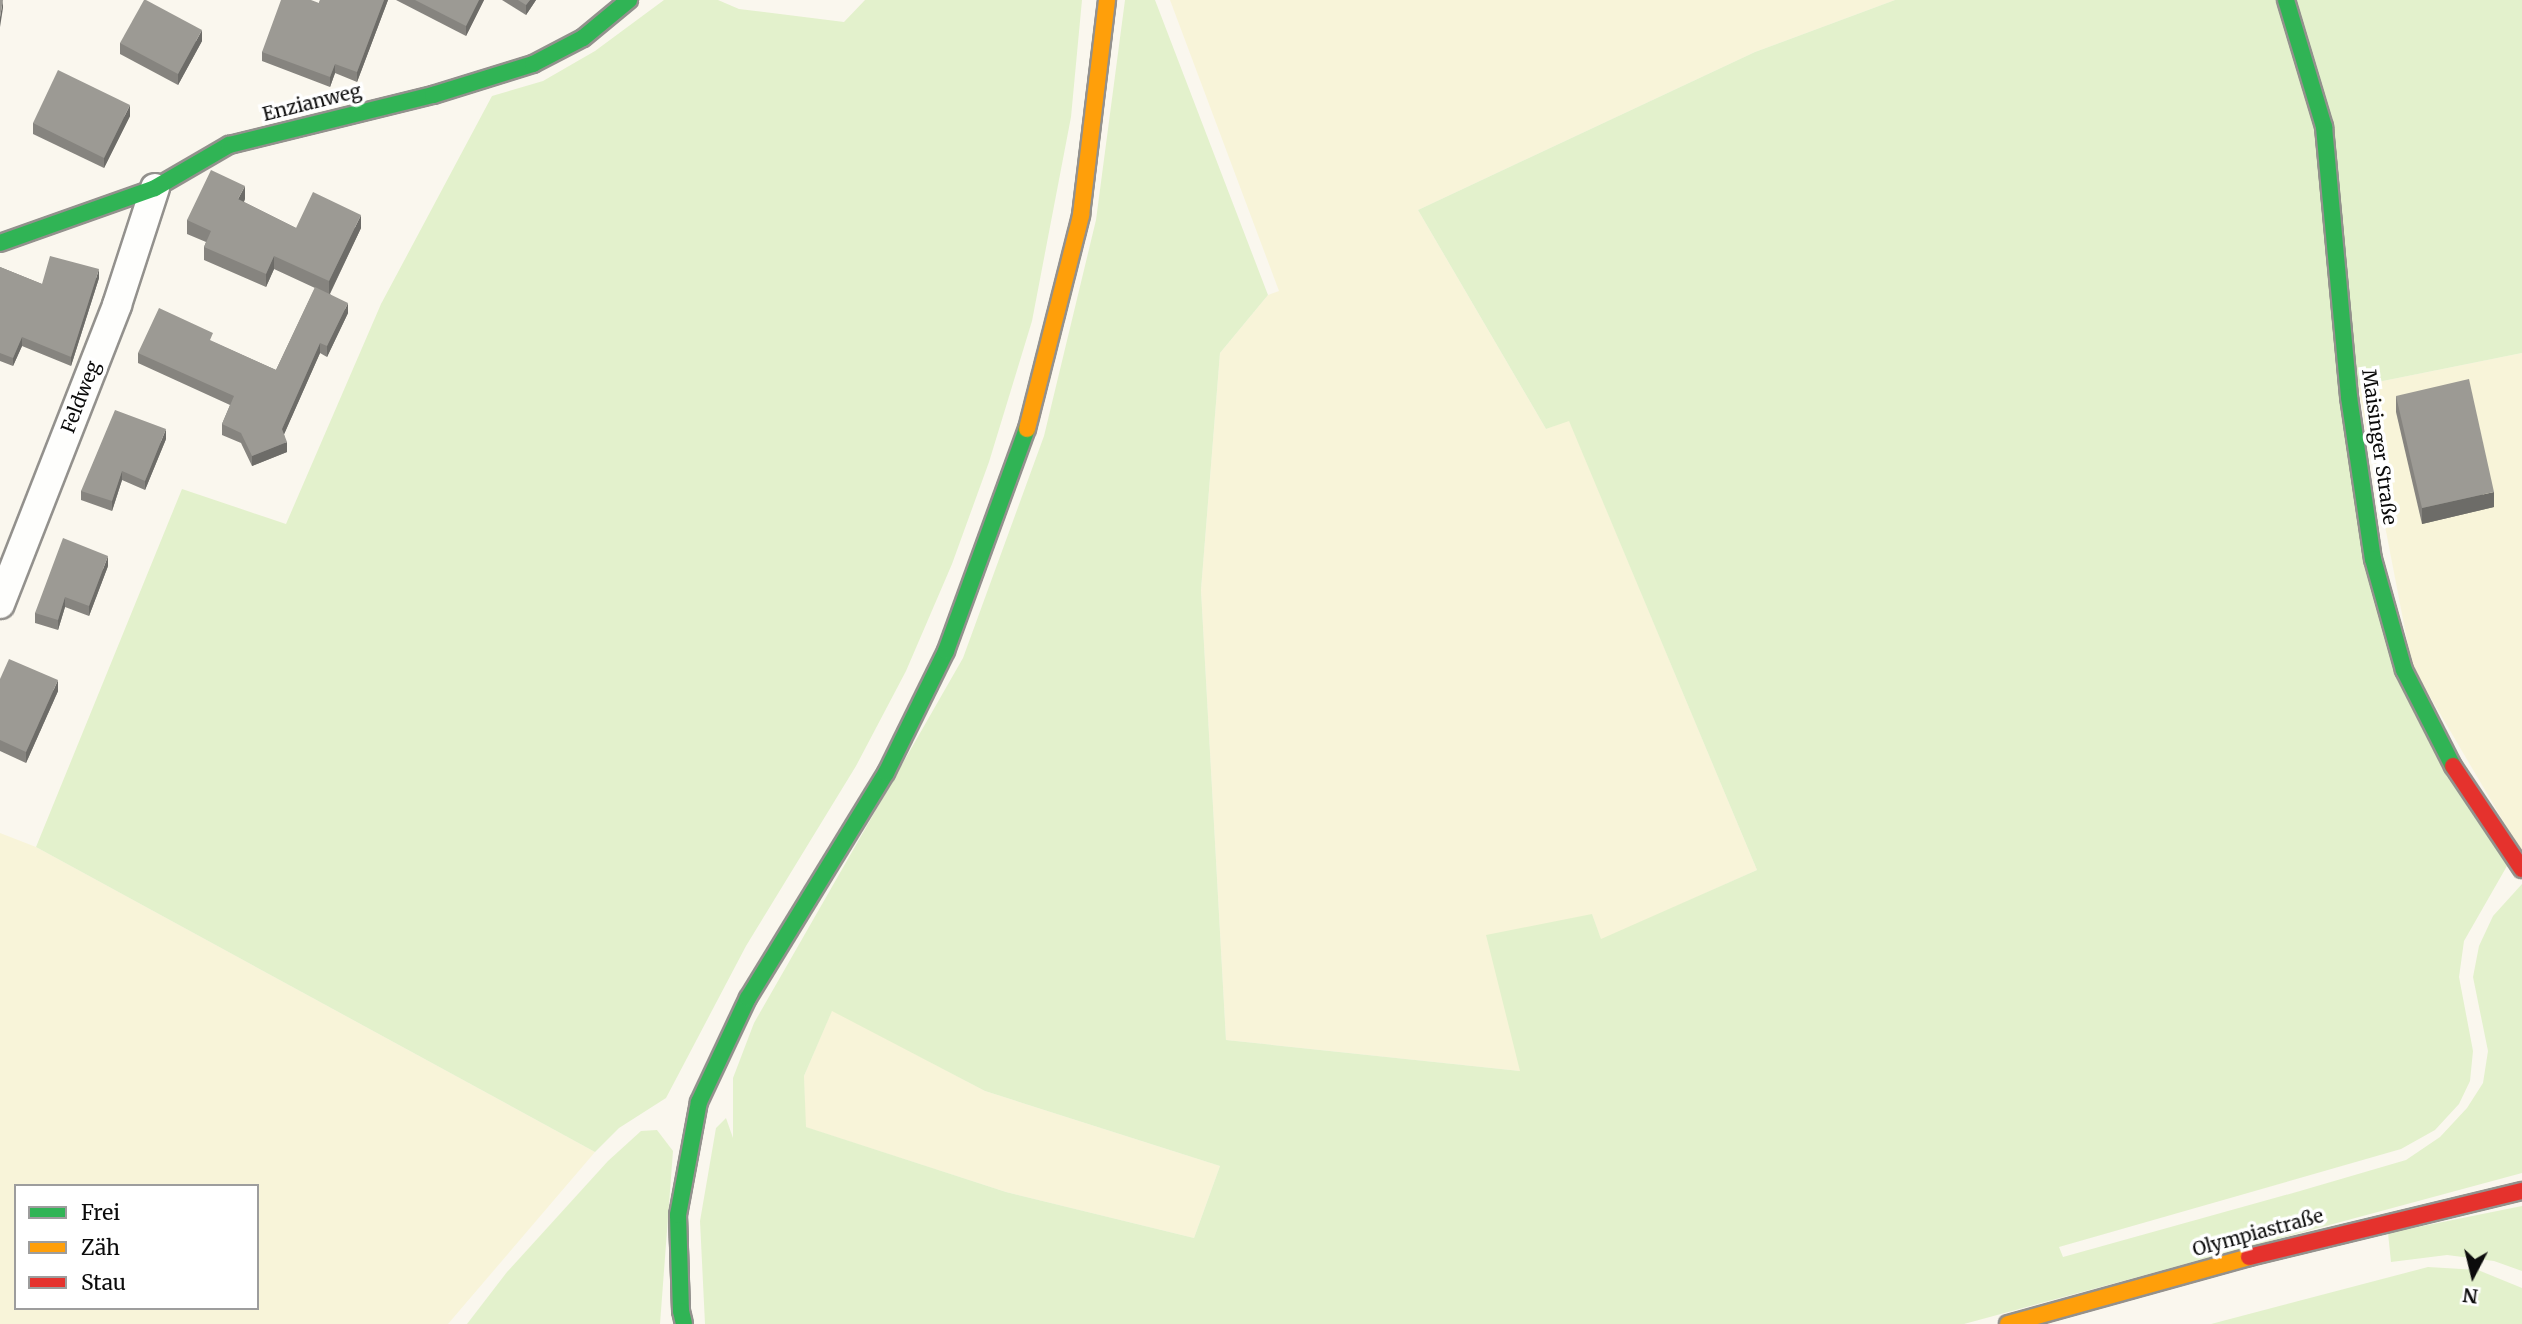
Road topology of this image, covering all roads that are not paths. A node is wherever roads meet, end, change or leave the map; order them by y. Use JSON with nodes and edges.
{"nodes":[{"id":1,"x":629,"y":0,"type":"edge"},
{"id":2,"x":1107,"y":0,"type":"edge"},
{"id":3,"x":2286,"y":0,"type":"edge"},
{"id":4,"x":155,"y":188,"type":"junction"},
{"id":5,"x":0,"y":243,"type":"edge"},
{"id":6,"x":0,"y":604,"type":"edge"},
{"id":7,"x":2522,"y":869,"type":"edge"},
{"id":8,"x":2522,"y":1191,"type":"edge"},
{"id":9,"x":682,"y":1320,"type":"edge"},
{"id":10,"x":2008,"y":1324,"type":"edge"}],
"edges":[{"from":1,"to":4,"type":"street","name":"Enzianweg"},
{"from":2,"to":9,"type":"street"},
{"from":3,"to":7,"type":"street","name":"Maisinger Straße"},
{"from":4,"to":5,"type":"street","name":"Enzianweg"},
{"from":4,"to":6,"type":"street","name":"Feldweg"},
{"from":8,"to":10,"type":"street","name":"Olympiastraße"}]}
